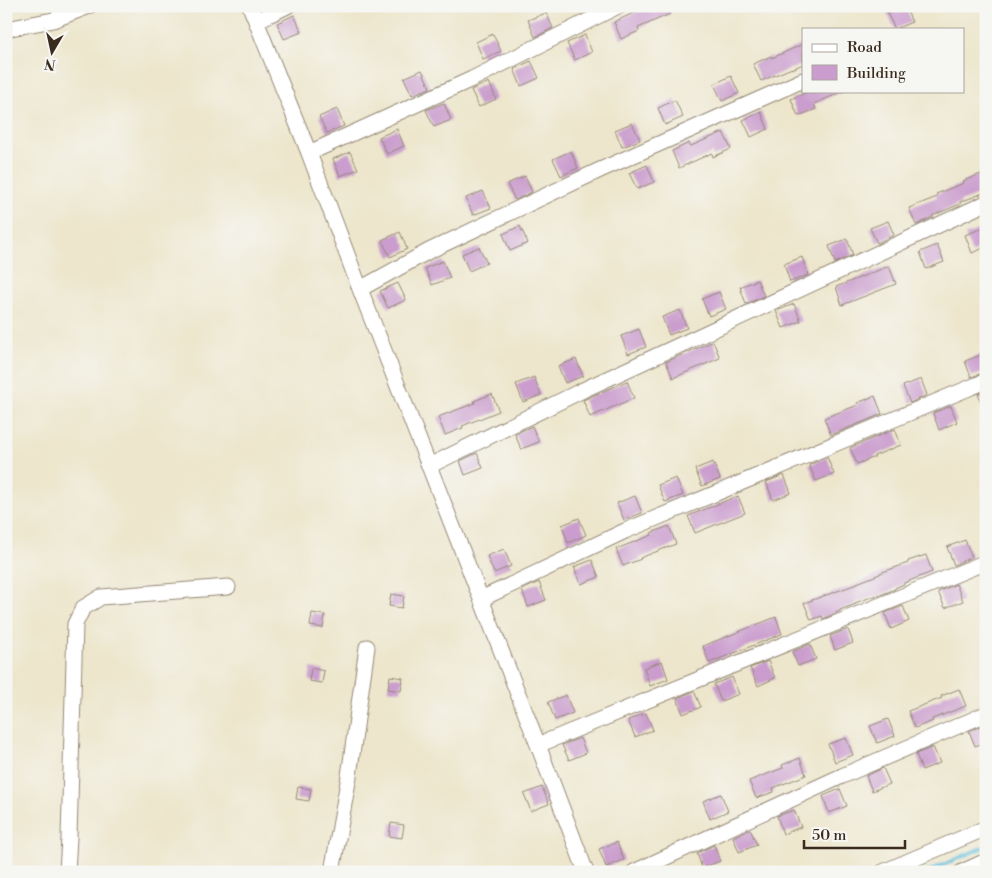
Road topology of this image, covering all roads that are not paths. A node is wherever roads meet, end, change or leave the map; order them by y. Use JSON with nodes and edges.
{"nodes":[{"id":1,"x":89,"y":6,"type":"edge"},
{"id":2,"x":250,"y":6,"type":"edge"},
{"id":3,"x":287,"y":6,"type":"edge"},
{"id":4,"x":618,"y":6,"type":"edge"},
{"id":5,"x":256,"y":21,"type":"junction"},
{"id":6,"x":6,"y":29,"type":"edge"},
{"id":7,"x":802,"y":80,"type":"edge"},
{"id":8,"x":309,"y":153,"type":"junction"},
{"id":9,"x":986,"y":203,"type":"edge"},
{"id":10,"x":360,"y":289,"type":"junction"},
{"id":11,"x":986,"y":381,"type":"edge"},
{"id":12,"x":430,"y":466,"type":"junction"},
{"id":13,"x":986,"y":562,"type":"edge"},
{"id":14,"x":228,"y":587,"type":"dead end"},
{"id":15,"x":481,"y":600,"type":"junction"},
{"id":16,"x":367,"y":647,"type":"dead end"},
{"id":17,"x":986,"y":714,"type":"edge"},
{"id":18,"x":538,"y":745,"type":"junction"},
{"id":19,"x":986,"y":828,"type":"edge"},
{"id":20,"x":986,"y":861,"type":"edge"},
{"id":21,"x":67,"y":872,"type":"edge"},
{"id":22,"x":332,"y":872,"type":"edge"},
{"id":23,"x":586,"y":872,"type":"edge"},
{"id":24,"x":634,"y":872,"type":"edge"},
{"id":25,"x":883,"y":872,"type":"edge"},
{"id":26,"x":962,"y":872,"type":"edge"}],
"edges":[{"from":1,"to":6,"type":"street"},
{"from":2,"to":5,"type":"street"},
{"from":3,"to":5,"type":"street"},
{"from":4,"to":8,"type":"street"},
{"from":5,"to":8,"type":"street"},
{"from":7,"to":10,"type":"street"},
{"from":8,"to":10,"type":"street"},
{"from":9,"to":12,"type":"street"},
{"from":10,"to":12,"type":"street"},
{"from":11,"to":15,"type":"street"},
{"from":12,"to":15,"type":"street"},
{"from":13,"to":18,"type":"street"},
{"from":14,"to":21,"type":"street"},
{"from":15,"to":18,"type":"street"},
{"from":16,"to":22,"type":"street"},
{"from":17,"to":24,"type":"street"},
{"from":18,"to":23,"type":"street"},
{"from":19,"to":25,"type":"street"},
{"from":20,"to":26,"type":"street"}]}
